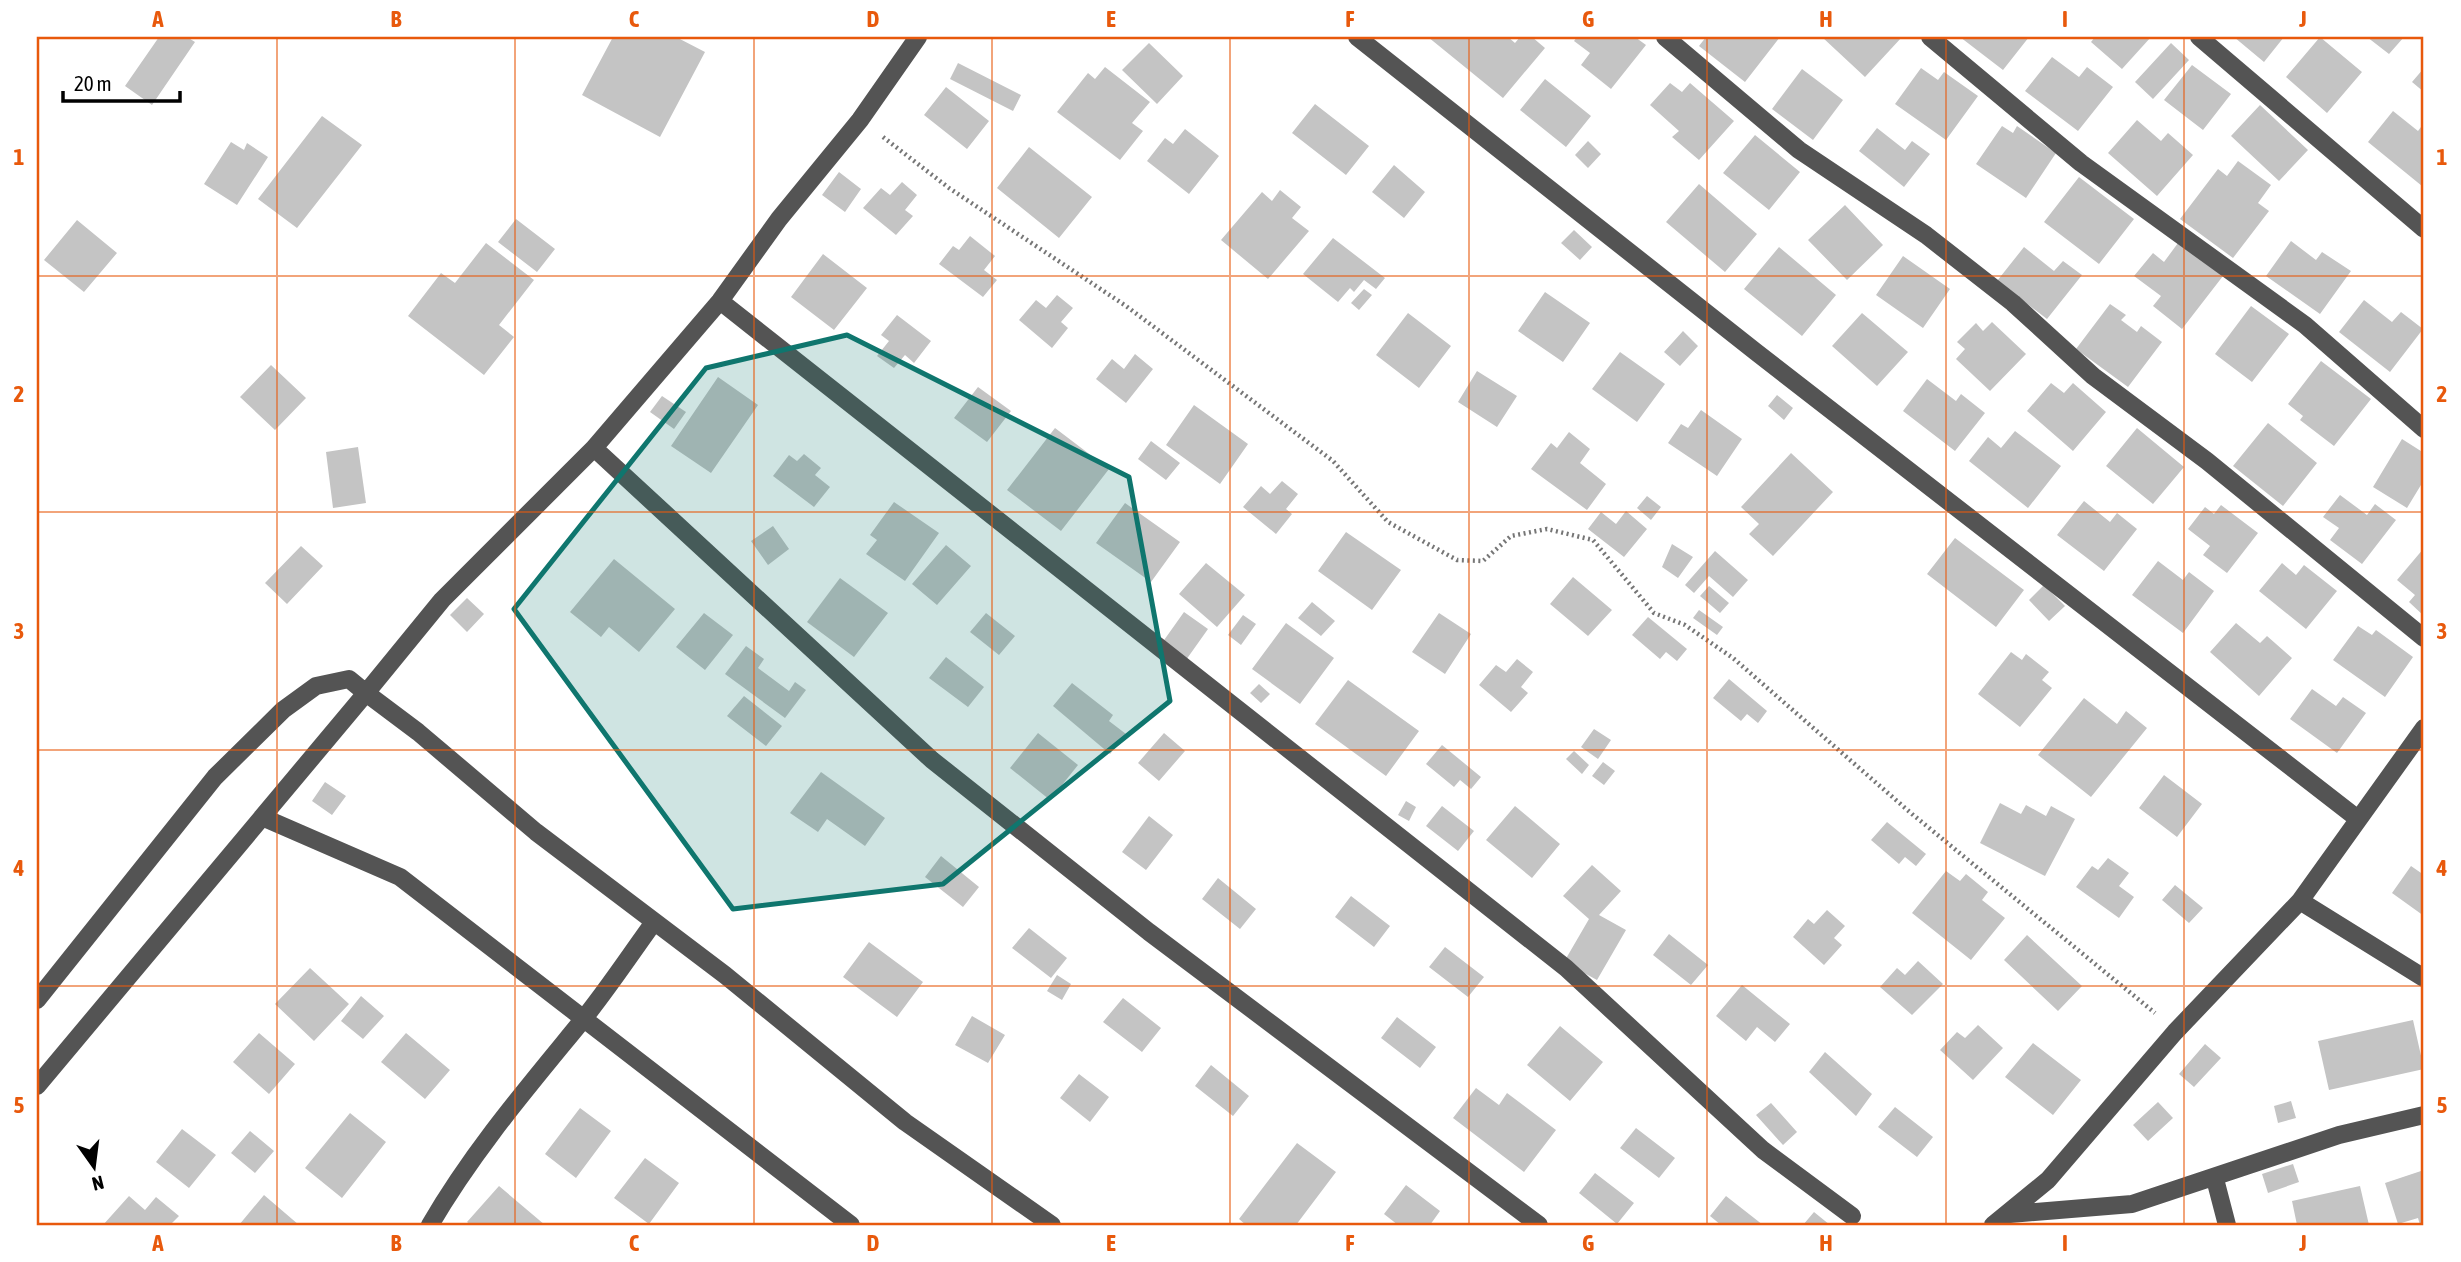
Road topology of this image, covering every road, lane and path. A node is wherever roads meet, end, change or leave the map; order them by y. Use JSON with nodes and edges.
{"nodes":[{"id":1,"x":918,"y":37,"type":"edge"},
{"id":2,"x":1357,"y":37,"type":"edge"},
{"id":3,"x":1665,"y":37,"type":"edge"},
{"id":4,"x":1930,"y":37,"type":"edge"},
{"id":5,"x":2199,"y":37,"type":"edge"},
{"id":6,"x":860,"y":120,"type":"junction"},
{"id":7,"x":2424,"y":229,"type":"edge"},
{"id":8,"x":720,"y":301,"type":"junction"},
{"id":9,"x":2424,"y":429,"type":"edge"},
{"id":10,"x":594,"y":448,"type":"junction"},
{"id":11,"x":2424,"y":638,"type":"edge"},
{"id":12,"x":366,"y":693,"type":"junction"},
{"id":13,"x":2424,"y":728,"type":"edge"},
{"id":14,"x":262,"y":817,"type":"junction"},
{"id":15,"x":2358,"y":819,"type":"junction"},
{"id":16,"x":2300,"y":901,"type":"junction"},
{"id":17,"x":654,"y":922,"type":"junction"},
{"id":18,"x":2424,"y":978,"type":"edge"},
{"id":19,"x":37,"y":1000,"type":"edge"},
{"id":20,"x":583,"y":1020,"type":"junction"},
{"id":21,"x":2175,"y":1032,"type":"junction"},
{"id":22,"x":37,"y":1086,"type":"edge"},
{"id":23,"x":2424,"y":1115,"type":"edge"},
{"id":24,"x":2214,"y":1179,"type":"junction"},
{"id":25,"x":2010,"y":1214,"type":"junction"},
{"id":26,"x":1852,"y":1216,"type":"dead end"},
{"id":27,"x":430,"y":1225,"type":"edge"},
{"id":28,"x":851,"y":1225,"type":"edge"},
{"id":29,"x":1052,"y":1225,"type":"edge"},
{"id":30,"x":1539,"y":1225,"type":"edge"},
{"id":31,"x":1993,"y":1225,"type":"edge"},
{"id":32,"x":2227,"y":1225,"type":"edge"}],
"edges":[{"from":1,"to":6,"type":"street"},
{"from":2,"to":15,"type":"street"},
{"from":3,"to":11,"type":"street"},
{"from":4,"to":9,"type":"street"},
{"from":5,"to":7,"type":"street"},
{"from":6,"to":8,"type":"street"},
{"from":6,"to":21,"type":"path"},
{"from":8,"to":10,"type":"street"},
{"from":8,"to":26,"type":"street"},
{"from":10,"to":12,"type":"street"},
{"from":10,"to":30,"type":"street"},
{"from":12,"to":14,"type":"street"},
{"from":12,"to":17,"type":"street"},
{"from":12,"to":19,"type":"street"},
{"from":13,"to":15,"type":"street"},
{"from":14,"to":20,"type":"street"},
{"from":14,"to":22,"type":"street"},
{"from":15,"to":16,"type":"street"},
{"from":16,"to":18,"type":"street"},
{"from":16,"to":21,"type":"street"},
{"from":17,"to":20,"type":"street"},
{"from":17,"to":29,"type":"street"},
{"from":20,"to":27,"type":"street"},
{"from":20,"to":28,"type":"street"},
{"from":21,"to":25,"type":"street"},
{"from":23,"to":24,"type":"street"},
{"from":24,"to":25,"type":"street"},
{"from":24,"to":32,"type":"street"},
{"from":25,"to":31,"type":"street"}]}
